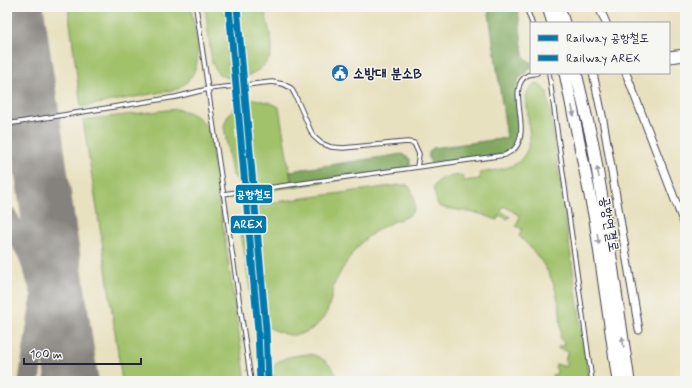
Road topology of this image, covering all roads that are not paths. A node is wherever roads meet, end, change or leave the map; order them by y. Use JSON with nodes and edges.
{"nodes":[{"id":1,"x":196,"y":7,"type":"edge"},
{"id":2,"x":526,"y":7,"type":"edge"},
{"id":3,"x":548,"y":7,"type":"edge"},
{"id":4,"x":559,"y":7,"type":"edge"},
{"id":5,"x":599,"y":7,"type":"edge"},
{"id":6,"x":532,"y":22,"type":"edge"},
{"id":7,"x":553,"y":22,"type":"edge"},
{"id":8,"x":564,"y":22,"type":"edge"},
{"id":9,"x":606,"y":22,"type":"edge"},
{"id":10,"x":685,"y":55,"type":"edge"},
{"id":11,"x":670,"y":57,"type":"edge"},
{"id":12,"x":532,"y":74,"type":"edge"},
{"id":13,"x":548,"y":74,"type":"edge"},
{"id":14,"x":561,"y":74,"type":"edge"},
{"id":15,"x":565,"y":74,"type":"edge"},
{"id":16,"x":576,"y":74,"type":"edge"},
{"id":17,"x":593,"y":74,"type":"edge"},
{"id":18,"x":626,"y":74,"type":"edge"},
{"id":19,"x":208,"y":89,"type":"junction"},
{"id":20,"x":569,"y":93,"type":"junction"},
{"id":21,"x":7,"y":124,"type":"edge"},
{"id":22,"x":417,"y":167,"type":"junction"},
{"id":23,"x":223,"y":194,"type":"junction"},
{"id":24,"x":685,"y":226,"type":"edge"},
{"id":25,"x":639,"y":330,"type":"dead end"},
{"id":26,"x":251,"y":381,"type":"edge"},
{"id":27,"x":592,"y":381,"type":"edge"},
{"id":28,"x":618,"y":381,"type":"edge"},
{"id":29,"x":628,"y":381,"type":"edge"}],
"edges":[{"from":1,"to":19,"type":"lane"},
{"from":2,"to":6,"type":"lane"},
{"from":3,"to":7,"type":"street"},
{"from":4,"to":8,"type":"street"},
{"from":5,"to":9,"type":"street"},
{"from":10,"to":11,"type":"street"},
{"from":12,"to":22,"type":"lane"},
{"from":13,"to":27,"type":"lane"},
{"from":14,"to":20,"type":"lane"},
{"from":15,"to":20,"type":"street","name":"공항연결로"},
{"from":29,"to":16,"type":"street","name":"공항연결로","one_way":true},
{"from":17,"to":25,"type":"street"},
{"from":18,"to":24,"type":"street"},
{"from":19,"to":21,"type":"lane"},
{"from":19,"to":22,"type":"lane"},
{"from":19,"to":23,"type":"lane"},
{"from":20,"to":28,"type":"street","name":"공항연결로","one_way":true},
{"from":22,"to":23,"type":"lane"},
{"from":23,"to":26,"type":"lane"}]}
